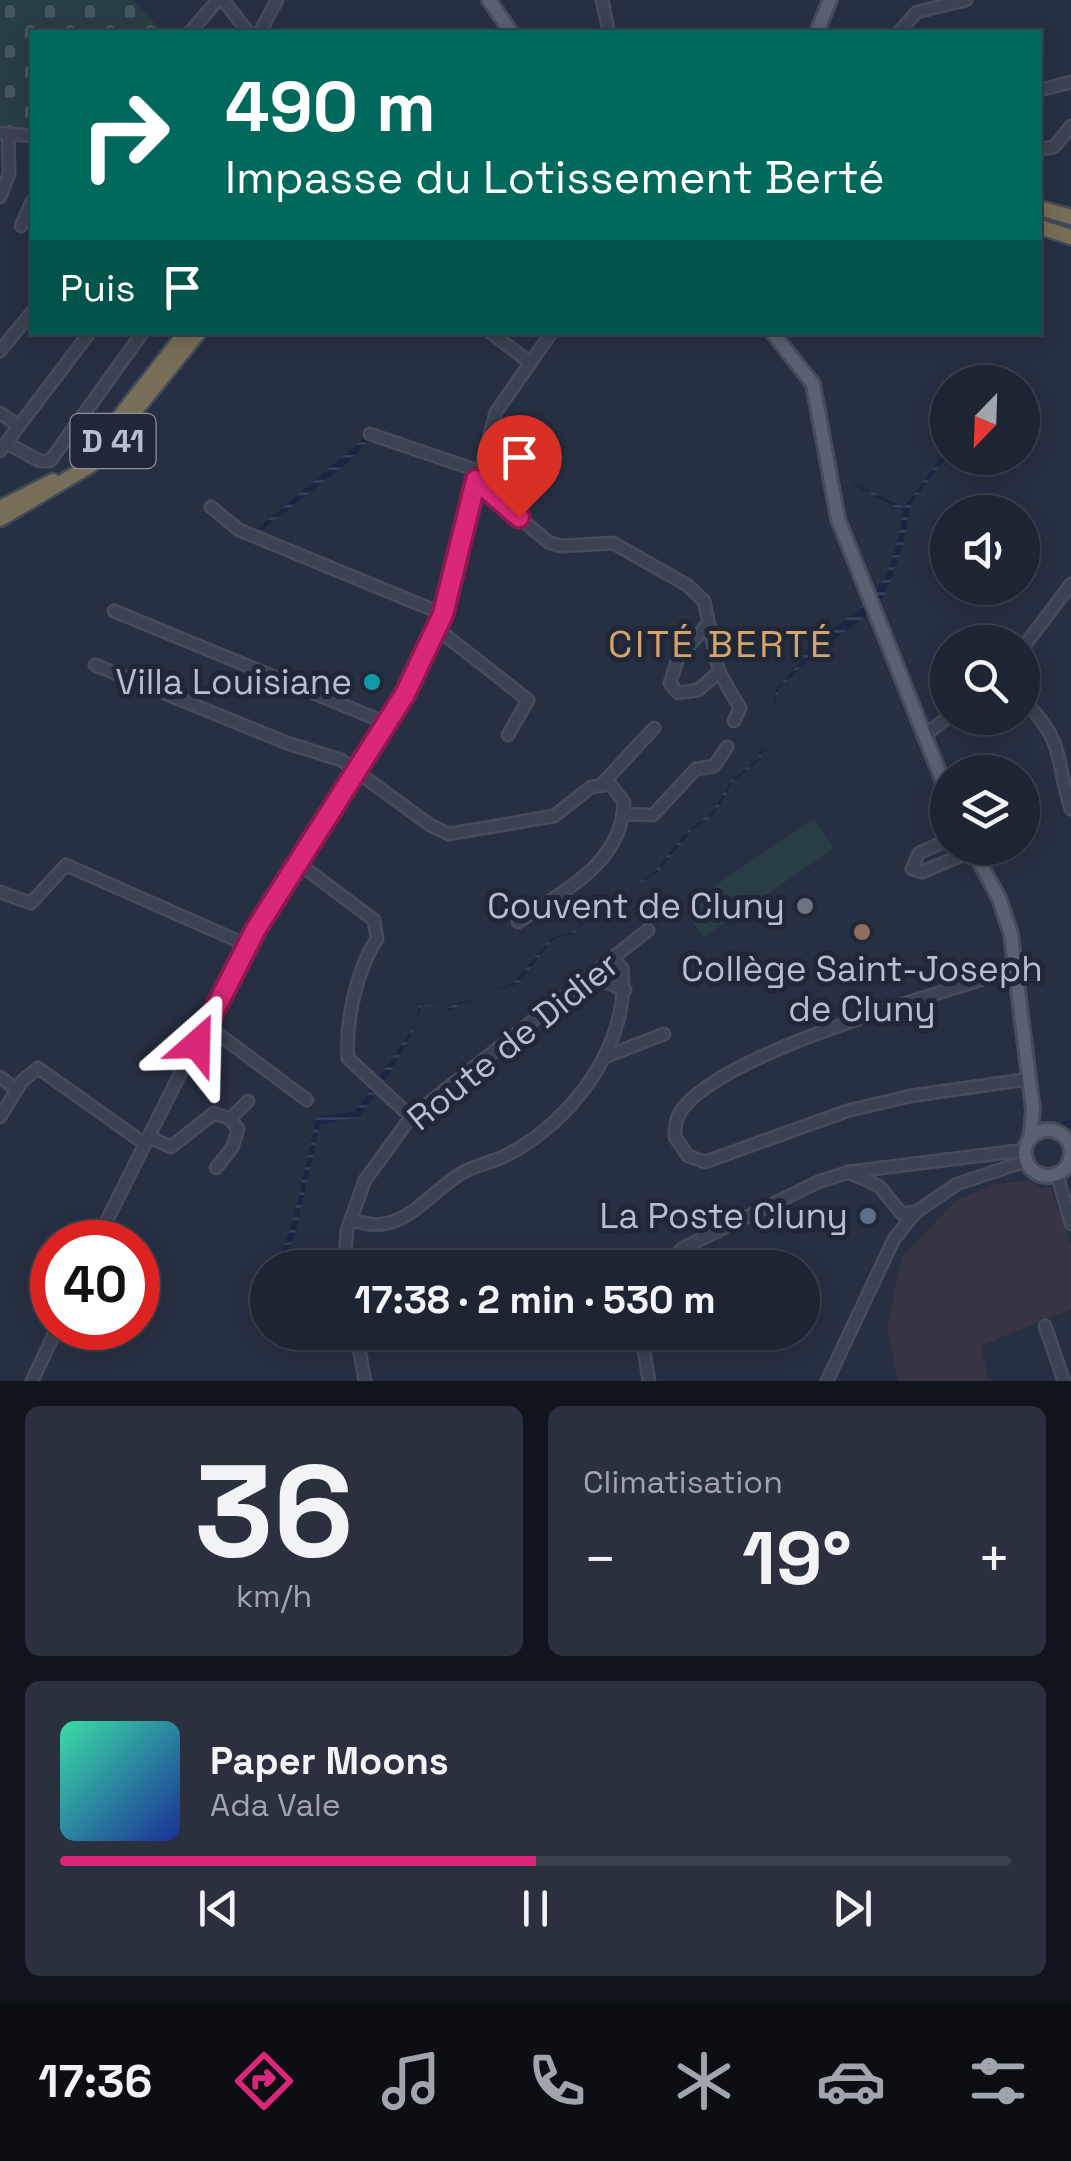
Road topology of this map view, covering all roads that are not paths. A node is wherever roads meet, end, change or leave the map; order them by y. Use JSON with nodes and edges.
{"nodes":[{"id":1,"x":221,"y":0,"type":"edge"},
{"id":2,"x":277,"y":0,"type":"edge"},
{"id":3,"x":489,"y":0,"type":"edge"},
{"id":4,"x":602,"y":0,"type":"edge"},
{"id":5,"x":830,"y":0,"type":"edge"},
{"id":6,"x":966,"y":0,"type":"edge"},
{"id":7,"x":915,"y":5,"type":"edge"},
{"id":8,"x":192,"y":30,"type":"edge"},
{"id":9,"x":246,"y":30,"type":"edge"},
{"id":10,"x":261,"y":30,"type":"edge"},
{"id":11,"x":510,"y":30,"type":"edge"},
{"id":12,"x":608,"y":30,"type":"edge"},
{"id":13,"x":817,"y":30,"type":"edge"},
{"id":14,"x":900,"y":30,"type":"edge"},
{"id":15,"x":1071,"y":82,"type":"edge"},
{"id":16,"x":1042,"y":89,"type":"edge"},
{"id":17,"x":1071,"y":126,"type":"edge"},
{"id":18,"x":4,"y":133,"type":"edge"},
{"id":19,"x":30,"y":136,"type":"edge"},
{"id":20,"x":1042,"y":149,"type":"edge"},
{"id":21,"x":0,"y":196,"type":"edge"},
{"id":22,"x":30,"y":206,"type":"edge"},
{"id":23,"x":1042,"y":207,"type":"edge"},
{"id":24,"x":1071,"y":214,"type":"edge"},
{"id":25,"x":1042,"y":219,"type":"edge"},
{"id":26,"x":20,"y":226,"type":"dead end"},
{"id":27,"x":1071,"y":227,"type":"edge"},
{"id":28,"x":1042,"y":228,"type":"edge"},
{"id":29,"x":1071,"y":238,"type":"edge"},
{"id":30,"x":30,"y":314,"type":"edge"},
{"id":31,"x":88,"y":335,"type":"edge"},
{"id":32,"x":141,"y":335,"type":"edge"},
{"id":33,"x":184,"y":335,"type":"edge"},
{"id":34,"x":197,"y":335,"type":"edge"},
{"id":35,"x":494,"y":335,"type":"edge"},
{"id":36,"x":548,"y":335,"type":"edge"},
{"id":37,"x":774,"y":335,"type":"edge"},
{"id":38,"x":0,"y":350,"type":"edge"},
{"id":39,"x":528,"y":361,"type":"junction"},
{"id":40,"x":0,"y":413,"type":"edge"},
{"id":41,"x":19,"y":426,"type":"junction"},
{"id":42,"x":370,"y":434,"type":"dead end"},
{"id":43,"x":3,"y":447,"type":"edge"},
{"id":44,"x":478,"y":475,"type":"junction"},
{"id":45,"x":211,"y":507,"type":"dead end"},
{"id":46,"x":0,"y":508,"type":"edge"},
{"id":47,"x":0,"y":519,"type":"edge"},
{"id":48,"x":1071,"y":584,"type":"edge"},
{"id":49,"x":114,"y":611,"type":"dead end"},
{"id":50,"x":443,"y":614,"type":"junction"},
{"id":51,"x":707,"y":625,"type":"junction"},
{"id":52,"x":1040,"y":625,"type":"edge"},
{"id":53,"x":436,"y":628,"type":"junction"},
{"id":54,"x":95,"y":664,"type":"dead end"},
{"id":55,"x":720,"y":672,"type":"junction"},
{"id":56,"x":1040,"y":720,"type":"edge"},
{"id":57,"x":734,"y":721,"type":"dead end"},
{"id":58,"x":389,"y":724,"type":"junction"},
{"id":59,"x":654,"y":728,"type":"dead end"},
{"id":60,"x":930,"y":731,"type":"edge"},
{"id":61,"x":508,"y":735,"type":"dead end"},
{"id":62,"x":923,"y":737,"type":"junction"},
{"id":63,"x":727,"y":747,"type":"dead end"},
{"id":64,"x":931,"y":755,"type":"edge"},
{"id":65,"x":358,"y":771,"type":"junction"},
{"id":66,"x":604,"y":782,"type":"junction"},
{"id":67,"x":1071,"y":809,"type":"edge"},
{"id":68,"x":623,"y":814,"type":"junction"},
{"id":69,"x":930,"y":848,"type":"edge"},
{"id":70,"x":298,"y":863,"type":"junction"},
{"id":71,"x":938,"y":865,"type":"edge"},
{"id":72,"x":981,"y":865,"type":"edge"},
{"id":73,"x":0,"y":892,"type":"edge"},
{"id":74,"x":518,"y":922,"type":"dead end"},
{"id":75,"x":648,"y":930,"type":"dead end"},
{"id":76,"x":247,"y":945,"type":"junction"},
{"id":77,"x":613,"y":959,"type":"junction"},
{"id":78,"x":1016,"y":969,"type":"junction"},
{"id":79,"x":590,"y":976,"type":"junction"},
{"id":80,"x":624,"y":990,"type":"junction"},
{"id":81,"x":206,"y":1025,"type":"junction"},
{"id":82,"x":664,"y":1034,"type":"dead end"},
{"id":83,"x":605,"y":1057,"type":"junction"},
{"id":84,"x":0,"y":1077,"type":"edge"},
{"id":85,"x":1029,"y":1079,"type":"junction"},
{"id":86,"x":17,"y":1090,"type":"junction"},
{"id":87,"x":248,"y":1100,"type":"dead end"},
{"id":88,"x":306,"y":1100,"type":"dead end"},
{"id":89,"x":1034,"y":1110,"type":"junction"},
{"id":90,"x":0,"y":1117,"type":"edge"},
{"id":91,"x":411,"y":1117,"type":"junction"},
{"id":92,"x":230,"y":1119,"type":"junction"},
{"id":93,"x":1060,"y":1132,"type":"edge"},
{"id":94,"x":147,"y":1141,"type":"junction"},
{"id":95,"x":1027,"y":1150,"type":"junction"},
{"id":96,"x":1071,"y":1150,"type":"edge"},
{"id":97,"x":978,"y":1156,"type":"junction"},
{"id":98,"x":885,"y":1167,"type":"junction"},
{"id":99,"x":216,"y":1168,"type":"dead end"},
{"id":100,"x":849,"y":1172,"type":"junction"},
{"id":101,"x":1057,"y":1174,"type":"junction"},
{"id":102,"x":982,"y":1178,"type":"junction"},
{"id":103,"x":880,"y":1186,"type":"junction"},
{"id":104,"x":892,"y":1205,"type":"junction"},
{"id":105,"x":916,"y":1212,"type":"junction"},
{"id":106,"x":107,"y":1220,"type":"edge"},
{"id":107,"x":351,"y":1220,"type":"junction"},
{"id":108,"x":1071,"y":1224,"type":"edge"},
{"id":109,"x":894,"y":1239,"type":"junction"},
{"id":110,"x":347,"y":1250,"type":"edge"},
{"id":111,"x":681,"y":1250,"type":"edge"},
{"id":112,"x":1045,"y":1326,"type":"dead end"},
{"id":113,"x":47,"y":1350,"type":"edge"},
{"id":114,"x":359,"y":1350,"type":"edge"},
{"id":115,"x":644,"y":1350,"type":"edge"},
{"id":116,"x":32,"y":1381,"type":"edge"},
{"id":117,"x":365,"y":1381,"type":"edge"},
{"id":118,"x":649,"y":1381,"type":"edge"},
{"id":119,"x":827,"y":1381,"type":"edge"},
{"id":120,"x":1064,"y":1381,"type":"edge"}],
"edges":[{"from":1,"to":8,"type":"street"},
{"from":1,"to":9,"type":"street"},
{"from":2,"to":10,"type":"street"},
{"from":3,"to":11,"type":"main road"},
{"from":4,"to":12,"type":"street"},
{"from":5,"to":13,"type":"main road"},
{"from":6,"to":7,"type":"street"},
{"from":7,"to":14,"type":"street"},
{"from":15,"to":16,"type":"street"},
{"from":17,"to":20,"type":"street"},
{"from":18,"to":19,"type":"street"},
{"from":18,"to":21,"type":"street"},
{"from":22,"to":26,"type":"street"},
{"from":23,"to":24,"type":"highway"},
{"from":25,"to":27,"type":"highway"},
{"from":28,"to":29,"type":"highway"},
{"from":30,"to":38,"type":"street"},
{"from":31,"to":41,"type":"street"},
{"from":32,"to":43,"type":"street"},
{"from":33,"to":46,"type":"highway","number":"D 41"},
{"from":34,"to":47,"type":"highway","number":"D 41"},
{"from":35,"to":39,"type":"street"},
{"from":36,"to":39,"type":"street"},
{"from":37,"to":62,"type":"main road"},
{"from":39,"to":44,"type":"street"},
{"from":40,"to":41,"type":"street"},
{"from":41,"to":43,"type":"street"},
{"from":42,"to":44,"type":"street"},
{"from":44,"to":50,"type":"street"},
{"from":44,"to":51,"type":"street"},
{"from":45,"to":50,"type":"street"},
{"from":48,"to":52,"type":"street"},
{"from":49,"to":58,"type":"street"},
{"from":50,"to":53,"type":"street"},
{"from":51,"to":55,"type":"street"},
{"from":51,"to":55,"type":"street"},
{"from":53,"to":58,"type":"street"},
{"from":53,"to":61,"type":"street"},
{"from":54,"to":65,"type":"street"},
{"from":55,"to":57,"type":"street"},
{"from":56,"to":67,"type":"street"},
{"from":58,"to":65,"type":"street"},
{"from":59,"to":66,"type":"street"},
{"from":60,"to":62,"type":"street"},
{"from":62,"to":64,"type":"main road"},
{"from":63,"to":68,"type":"street"},
{"from":65,"to":66,"type":"street"},
{"from":65,"to":70,"type":"street"},
{"from":66,"to":68,"type":"street"},
{"from":68,"to":74,"type":"street"},
{"from":69,"to":71,"type":"street"},
{"from":70,"to":76,"type":"street"},
{"from":70,"to":91,"type":"street"},
{"from":72,"to":78,"type":"main road"},
{"from":73,"to":76,"type":"street"},
{"from":75,"to":77,"type":"street","name":"Route de Didier"},
{"from":76,"to":81,"type":"street"},
{"from":77,"to":79,"type":"street","name":"Route de Didier"},
{"from":77,"to":80,"type":"street"},
{"from":78,"to":85,"type":"main road"},
{"from":78,"to":85,"type":"street"},
{"from":79,"to":80,"type":"street"},
{"from":79,"to":91,"type":"street","name":"Route de Didier"},
{"from":80,"to":83,"type":"street"},
{"from":81,"to":88,"type":"street"},
{"from":81,"to":94,"type":"street"},
{"from":82,"to":83,"type":"street"},
{"from":83,"to":107,"type":"street"},
{"from":84,"to":86,"type":"street"},
{"from":85,"to":89,"type":"main road"},
{"from":86,"to":90,"type":"street"},
{"from":86,"to":94,"type":"street"},
{"from":87,"to":92,"type":"street"},
{"from":89,"to":93,"type":"main road"},
{"from":89,"to":95,"type":"main road"},
{"from":91,"to":107,"type":"street","name":"Route de Didier"},
{"from":92,"to":94,"type":"street"},
{"from":92,"to":99,"type":"street"},
{"from":93,"to":95,"type":"main road"},
{"from":93,"to":96,"type":"main road"},
{"from":94,"to":106,"type":"street"},
{"from":95,"to":97,"type":"street"},
{"from":95,"to":101,"type":"main road"},
{"from":95,"to":102,"type":"street"},
{"from":96,"to":101,"type":"main road"},
{"from":97,"to":98,"type":"street"},
{"from":97,"to":102,"type":"street"},
{"from":98,"to":100,"type":"street"},
{"from":98,"to":103,"type":"street"},
{"from":100,"to":103,"type":"street"},
{"from":100,"to":111,"type":"street"},
{"from":101,"to":108,"type":"street"},
{"from":102,"to":105,"type":"street"},
{"from":103,"to":104,"type":"street"},
{"from":104,"to":105,"type":"street"},
{"from":104,"to":109,"type":"street"},
{"from":105,"to":109,"type":"street"},
{"from":107,"to":110,"type":"street","name":"Route de Didier"},
{"from":109,"to":119,"type":"street"},
{"from":112,"to":120,"type":"street"},
{"from":113,"to":116,"type":"street"},
{"from":114,"to":117,"type":"street"},
{"from":115,"to":118,"type":"street"}]}
